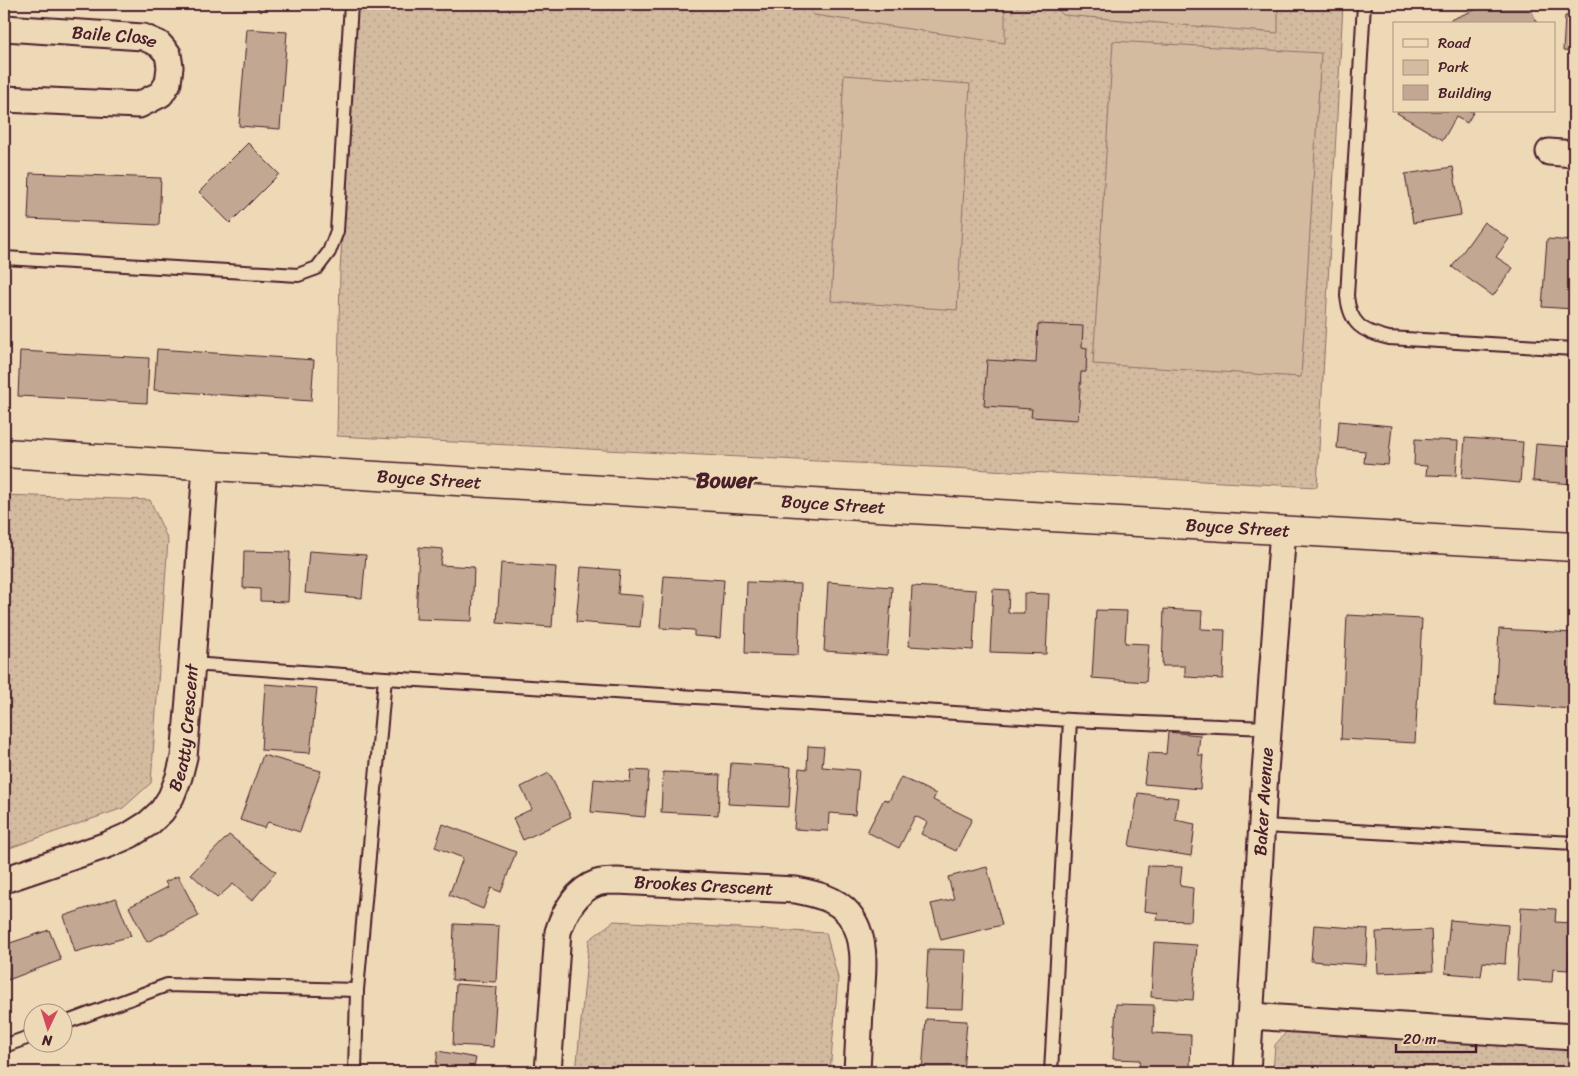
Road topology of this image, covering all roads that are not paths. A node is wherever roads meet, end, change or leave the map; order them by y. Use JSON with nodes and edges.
{"nodes":[{"id":1,"x":350,"y":4,"type":"edge"},
{"id":2,"x":1364,"y":4,"type":"edge"},
{"id":3,"x":4,"y":28,"type":"edge"},
{"id":4,"x":4,"y":99,"type":"edge"},
{"id":5,"x":1549,"y":152,"type":"dead end"},
{"id":6,"x":1574,"y":154,"type":"edge"},
{"id":7,"x":4,"y":258,"type":"edge"},
{"id":8,"x":1574,"y":350,"type":"edge"},
{"id":9,"x":4,"y":453,"type":"edge"},
{"id":10,"x":206,"y":466,"type":"junction"},
{"id":11,"x":1283,"y":530,"type":"junction"},
{"id":12,"x":1574,"y":546,"type":"edge"},
{"id":13,"x":192,"y":664,"type":"junction"},
{"id":14,"x":385,"y":678,"type":"junction"},
{"id":15,"x":1070,"y":720,"type":"junction"},
{"id":16,"x":1268,"y":728,"type":"junction"},
{"id":17,"x":1262,"y":826,"type":"junction"},
{"id":18,"x":1574,"y":844,"type":"edge"},
{"id":19,"x":4,"y":880,"type":"edge"},
{"id":20,"x":357,"y":990,"type":"junction"},
{"id":21,"x":1250,"y":1016,"type":"junction"},
{"id":22,"x":72,"y":1020,"type":"edge"},
{"id":23,"x":1574,"y":1037,"type":"edge"},
{"id":24,"x":22,"y":1040,"type":"edge"},
{"id":25,"x":4,"y":1046,"type":"edge"},
{"id":26,"x":355,"y":1072,"type":"edge"},
{"id":27,"x":548,"y":1072,"type":"edge"},
{"id":28,"x":857,"y":1072,"type":"edge"},
{"id":29,"x":1051,"y":1072,"type":"edge"},
{"id":30,"x":1247,"y":1072,"type":"edge"}],
"edges":[{"from":1,"to":7,"type":"lane"},
{"from":2,"to":8,"type":"lane"},
{"from":3,"to":4,"type":"street","name":"Baile Close"},
{"from":5,"to":6,"type":"street"},
{"from":9,"to":10,"type":"street","name":"Boyce Street"},
{"from":10,"to":11,"type":"street","name":"Boyce Street"},
{"from":10,"to":13,"type":"street","name":"Beatty Crescent"},
{"from":11,"to":12,"type":"street","name":"Boyce Street"},
{"from":11,"to":16,"type":"street","name":"Baker Avenue"},
{"from":13,"to":14,"type":"lane"},
{"from":13,"to":19,"type":"street","name":"Beatty Crescent"},
{"from":14,"to":15,"type":"lane"},
{"from":14,"to":20,"type":"lane"},
{"from":15,"to":16,"type":"lane"},
{"from":15,"to":29,"type":"lane"},
{"from":16,"to":17,"type":"street","name":"Baker Avenue"},
{"from":17,"to":18,"type":"lane"},
{"from":17,"to":21,"type":"street","name":"Baker Avenue"},
{"from":20,"to":22,"type":"lane"},
{"from":20,"to":26,"type":"lane"},
{"from":21,"to":23,"type":"street"},
{"from":21,"to":30,"type":"street","name":"Baker Avenue"},
{"from":24,"to":25,"type":"lane"},
{"from":27,"to":28,"type":"street","name":"Brookes Crescent"}]}
